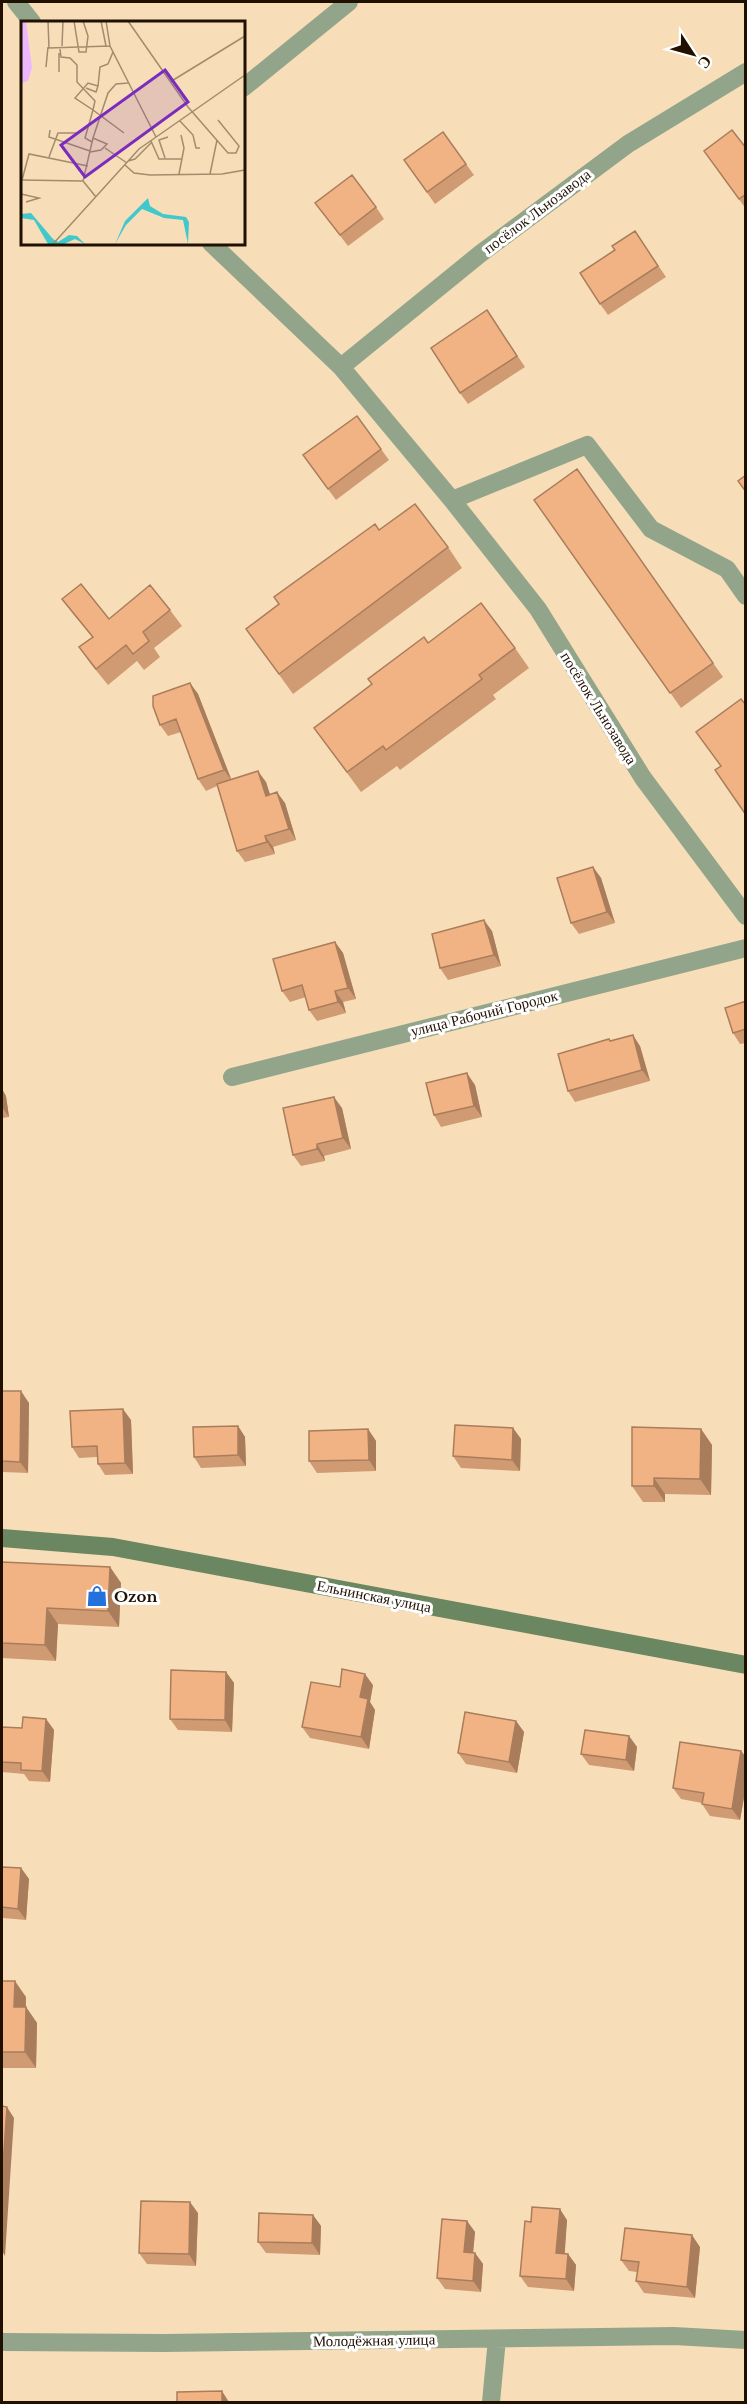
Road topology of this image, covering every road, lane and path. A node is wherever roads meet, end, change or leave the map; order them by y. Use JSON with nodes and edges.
{"nodes":[{"id":1,"x":16,"y":2,"type":"edge"},
{"id":2,"x":349,"y":2,"type":"edge"},
{"id":3,"x":31,"y":21,"type":"edge"},
{"id":4,"x":746,"y":72,"type":"edge"},
{"id":5,"x":244,"y":87,"type":"edge"},
{"id":6,"x":212,"y":244,"type":"edge"},
{"id":7,"x":341,"y":367,"type":"junction"},
{"id":8,"x":452,"y":500,"type":"junction"},
{"id":9,"x":746,"y":596,"type":"edge"},
{"id":10,"x":746,"y":916,"type":"edge"},
{"id":11,"x":741,"y":949,"type":"edge"},
{"id":12,"x":232,"y":1077,"type":"dead end"},
{"id":13,"x":2,"y":1538,"type":"edge"},
{"id":14,"x":746,"y":1665,"type":"edge"},
{"id":15,"x":497,"y":2339,"type":"junction"},
{"id":16,"x":746,"y":2340,"type":"edge"},
{"id":17,"x":2,"y":2342,"type":"edge"},
{"id":18,"x":491,"y":2403,"type":"edge"}],
"edges":[{"from":1,"to":3,"type":"street"},
{"from":2,"to":5,"type":"street"},
{"from":4,"to":7,"type":"street","name":"посёлок Льнозавода"},
{"from":6,"to":7,"type":"street","name":"посёлок Льнозавода"},
{"from":7,"to":8,"type":"street","name":"посёлок Льнозавода"},
{"from":8,"to":9,"type":"street"},
{"from":8,"to":10,"type":"street","name":"посёлок Льнозавода"},
{"from":11,"to":12,"type":"street","name":"улица Рабочий Городок"},
{"from":13,"to":14,"type":"main road","name":"Ельнинская улица"},
{"from":15,"to":16,"type":"street","name":"Молодёжная улица"},
{"from":15,"to":17,"type":"street","name":"Молодёжная улица"},
{"from":15,"to":18,"type":"street"}]}
